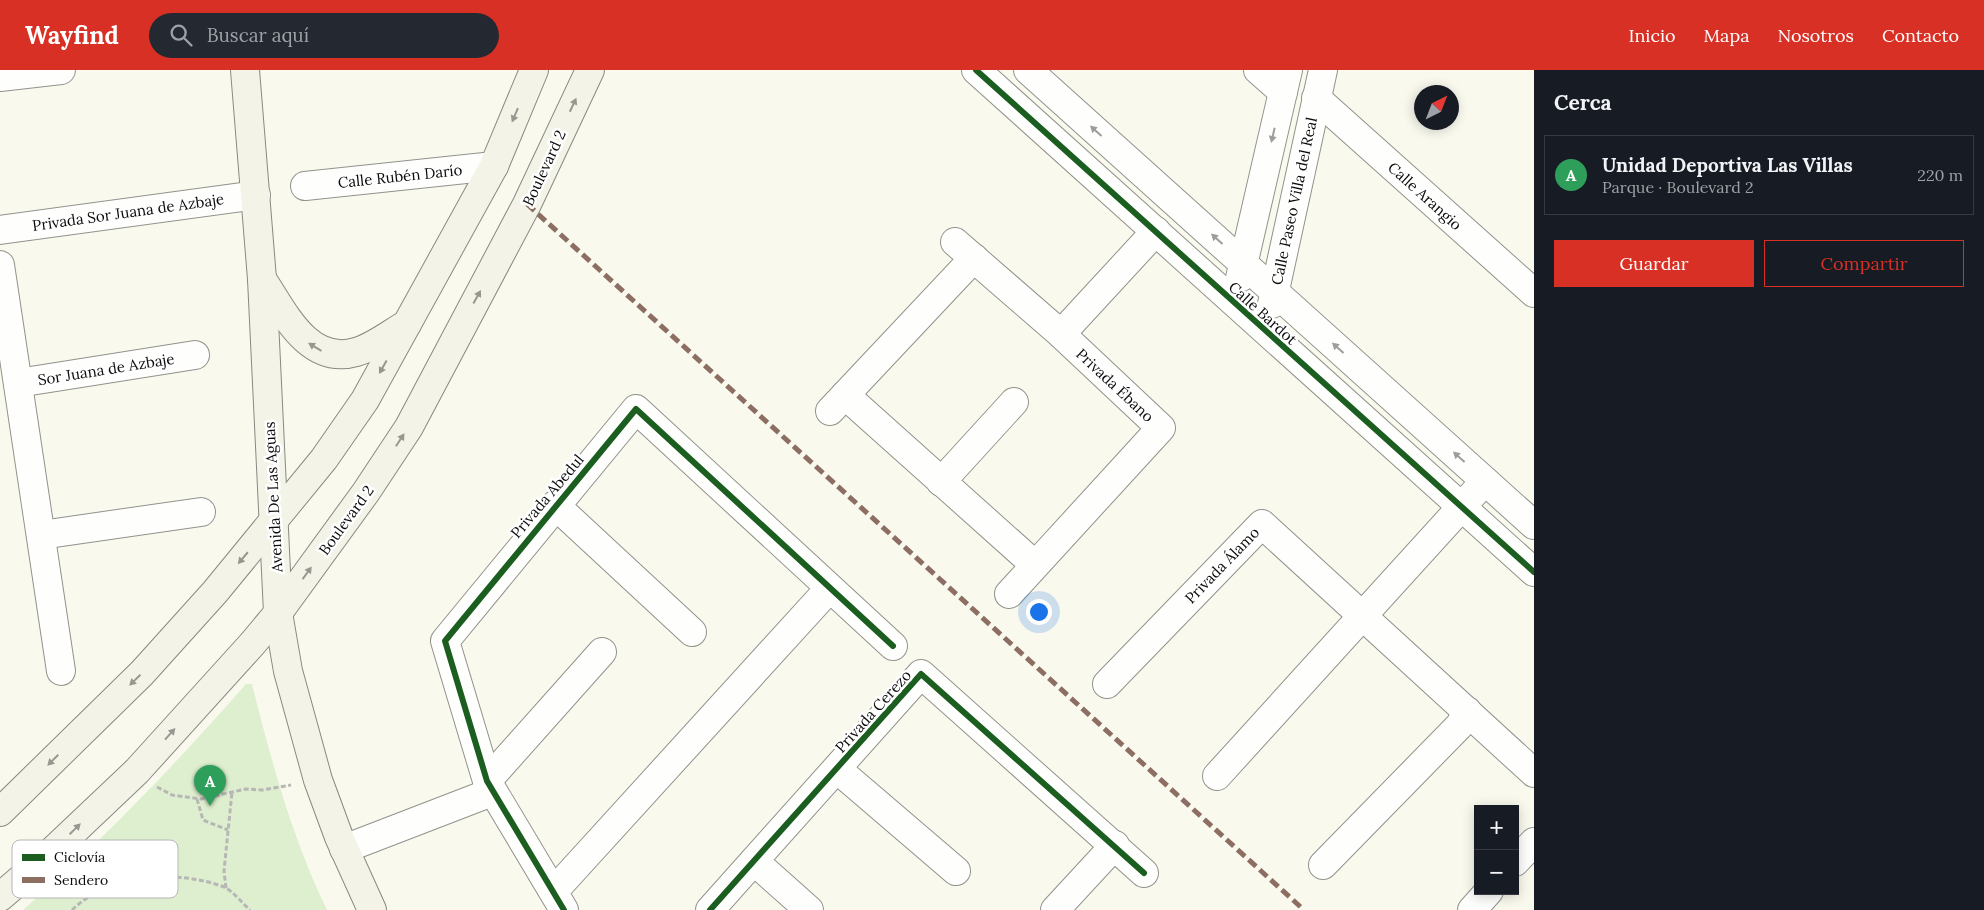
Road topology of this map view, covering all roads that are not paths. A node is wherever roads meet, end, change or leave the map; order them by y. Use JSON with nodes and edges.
{"nodes":[{"id":1,"x":61,"y":70,"type":"edge"},
{"id":2,"x":245,"y":70,"type":"edge"},
{"id":3,"x":534,"y":70,"type":"edge"},
{"id":4,"x":590,"y":70,"type":"edge"},
{"id":5,"x":976,"y":70,"type":"edge"},
{"id":6,"x":1028,"y":70,"type":"edge"},
{"id":7,"x":1258,"y":70,"type":"edge"},
{"id":8,"x":1323,"y":70,"type":"edge"},
{"id":9,"x":0,"y":77,"type":"edge"},
{"id":10,"x":1286,"y":81,"type":"edge"},
{"id":11,"x":1316,"y":98,"type":"junction"},
{"id":12,"x":494,"y":166,"type":"junction"},
{"id":13,"x":306,"y":186,"type":"dead end"},
{"id":14,"x":256,"y":194,"type":"junction"},
{"id":15,"x":0,"y":230,"type":"edge"},
{"id":16,"x":1156,"y":231,"type":"junction"},
{"id":17,"x":1244,"y":263,"type":"junction"},
{"id":18,"x":0,"y":265,"type":"edge"},
{"id":19,"x":262,"y":279,"type":"junction"},
{"id":20,"x":1275,"y":290,"type":"junction"},
{"id":21,"x":1534,"y":293,"type":"edge"},
{"id":22,"x":1234,"y":304,"type":"junction"},
{"id":23,"x":407,"y":324,"type":"junction"},
{"id":24,"x":1265,"y":332,"type":"junction"},
{"id":25,"x":1061,"y":334,"type":"junction"},
{"id":26,"x":195,"y":355,"type":"dead end"},
{"id":27,"x":18,"y":383,"type":"junction"},
{"id":28,"x":1014,"y":402,"type":"dead end"},
{"id":29,"x":1485,"y":481,"type":"junction"},
{"id":30,"x":941,"y":482,"type":"junction"},
{"id":31,"x":555,"y":505,"type":"junction"},
{"id":32,"x":1462,"y":506,"type":"junction"},
{"id":33,"x":201,"y":512,"type":"dead end"},
{"id":34,"x":274,"y":521,"type":"junction"},
{"id":35,"x":1534,"y":525,"type":"edge"},
{"id":36,"x":42,"y":535,"type":"junction"},
{"id":37,"x":1035,"y":565,"type":"junction"},
{"id":38,"x":1534,"y":572,"type":"edge"},
{"id":39,"x":829,"y":589,"type":"junction"},
{"id":40,"x":1009,"y":594,"type":"dead end"},
{"id":41,"x":278,"y":613,"type":"junction"},
{"id":42,"x":1364,"y":616,"type":"junction"},
{"id":43,"x":692,"y":632,"type":"dead end"},
{"id":44,"x":893,"y":646,"type":"dead end"},
{"id":45,"x":602,"y":652,"type":"dead end"},
{"id":46,"x":61,"y":671,"type":"dead end"},
{"id":47,"x":1107,"y":684,"type":"dead end"},
{"id":48,"x":1467,"y":711,"type":"junction"},
{"id":49,"x":837,"y":769,"type":"junction"},
{"id":50,"x":1534,"y":773,"type":"edge"},
{"id":51,"x":1217,"y":776,"type":"dead end"},
{"id":52,"x":490,"y":787,"type":"junction"},
{"id":53,"x":0,"y":812,"type":"edge"},
{"id":54,"x":64,"y":840,"type":"edge"},
{"id":55,"x":1534,"y":842,"type":"edge"},
{"id":56,"x":1114,"y":845,"type":"junction"},
{"id":57,"x":344,"y":849,"type":"junction"},
{"id":58,"x":1519,"y":858,"type":"edge"},
{"id":59,"x":754,"y":861,"type":"junction"},
{"id":60,"x":1323,"y":865,"type":"dead end"},
{"id":61,"x":956,"y":871,"type":"dead end"},
{"id":62,"x":1144,"y":873,"type":"dead end"},
{"id":63,"x":12,"y":887,"type":"edge"},
{"id":64,"x":1485,"y":895,"type":"edge"},
{"id":65,"x":0,"y":897,"type":"edge"},
{"id":66,"x":559,"y":901,"type":"edge"},
{"id":67,"x":372,"y":910,"type":"edge"},
{"id":68,"x":710,"y":910,"type":"edge"},
{"id":69,"x":809,"y":910,"type":"edge"},
{"id":70,"x":1055,"y":910,"type":"edge"},
{"id":71,"x":1472,"y":910,"type":"edge"}],
"edges":[{"from":1,"to":9,"type":"street"},
{"from":2,"to":14,"type":"main road","name":"Avenida De Las Aguas"},
{"from":3,"to":12,"type":"main road","one_way":true},
{"from":41,"to":4,"type":"main road","name":"Boulevard 2","one_way":true},
{"from":5,"to":16,"type":"street","name":"Calle Bardot"},
{"from":17,"to":6,"type":"street","name":"Calle Bardot","one_way":true},
{"from":7,"to":10,"type":"street"},
{"from":8,"to":11,"type":"street","name":"Calle Paseo Villa del Real"},
{"from":10,"to":17,"type":"street","one_way":true},
{"from":11,"to":20,"type":"street","name":"Calle Paseo Villa del Real"},
{"from":11,"to":21,"type":"street","name":"Calle Arangio"},
{"from":12,"to":13,"type":"street","name":"Calle Rubén Darío"},
{"from":12,"to":23,"type":"main road"},
{"from":14,"to":15,"type":"street","name":"Privada Sor Juana de Azbaje"},
{"from":14,"to":19,"type":"main road","name":"Avenida De Las Aguas"},
{"from":16,"to":22,"type":"street","name":"Calle Bardot"},
{"from":16,"to":25,"type":"street"},
{"from":17,"to":20,"type":"street","name":"Calle Bardot"},
{"from":17,"to":22,"type":"street"},
{"from":18,"to":27,"type":"street","name":"Sor Juana de Azbaje"},
{"from":23,"to":19,"type":"main road","one_way":true},
{"from":19,"to":34,"type":"main road","name":"Avenida De Las Aguas"},
{"from":20,"to":24,"type":"street","name":"Calle Paseo Villa del Real"},
{"from":29,"to":20,"type":"street","name":"Calle Bardot","one_way":true},
{"from":22,"to":24,"type":"street","name":"Calle Bardot"},
{"from":23,"to":34,"type":"main road","one_way":true},
{"from":24,"to":32,"type":"street","name":"Calle Bardot"},
{"from":25,"to":30,"type":"street","name":"Privada Ébano"},
{"from":25,"to":37,"type":"street","name":"Privada Ébano"},
{"from":26,"to":27,"type":"street","name":"Sor Juana de Azbaje"},
{"from":27,"to":36,"type":"street","name":"Sor Juana de Azbaje"},
{"from":28,"to":30,"type":"street"},
{"from":29,"to":32,"type":"street"},
{"from":29,"to":35,"type":"street","name":"Calle Bardot"},
{"from":30,"to":37,"type":"street","name":"Privada Ébano"},
{"from":31,"to":39,"type":"street","name":"Privada Abedul"},
{"from":31,"to":43,"type":"street","name":"Privada Abedul"},
{"from":31,"to":52,"type":"street","name":"Privada Abedul"},
{"from":32,"to":38,"type":"street","name":"Calle Bardot"},
{"from":32,"to":42,"type":"street"},
{"from":33,"to":36,"type":"street"},
{"from":34,"to":41,"type":"main road","name":"Avenida De Las Aguas"},
{"from":34,"to":53,"type":"main road","one_way":true},
{"from":36,"to":46,"type":"street","name":"Sor Juana de Azbaje"},
{"from":37,"to":40,"type":"street","name":"Privada Ébano"},
{"from":39,"to":44,"type":"street","name":"Privada Abedul"},
{"from":39,"to":66,"type":"street","name":"Privada Abedul"},
{"from":54,"to":41,"type":"main road","name":"Boulevard 2","one_way":true},
{"from":41,"to":57,"type":"main road","name":"Avenida De Las Aguas"},
{"from":42,"to":47,"type":"street","name":"Privada Álamo"},
{"from":42,"to":48,"type":"street","name":"Privada Álamo"},
{"from":42,"to":51,"type":"street"},
{"from":45,"to":52,"type":"street"},
{"from":48,"to":50,"type":"street","name":"Privada Álamo"},
{"from":48,"to":60,"type":"street"},
{"from":49,"to":56,"type":"street","name":"Privada Cerezo"},
{"from":49,"to":59,"type":"street","name":"Privada Cerezo"},
{"from":49,"to":61,"type":"street","name":"Privada Cerezo"},
{"from":52,"to":57,"type":"street"},
{"from":52,"to":66,"type":"street","name":"Privada Abedul"},
{"from":55,"to":58,"type":"street"},
{"from":56,"to":62,"type":"street"},
{"from":56,"to":70,"type":"street"},
{"from":57,"to":67,"type":"main road","name":"Avenida De Las Aguas"},
{"from":59,"to":68,"type":"street","name":"Privada Cerezo"},
{"from":59,"to":69,"type":"street"},
{"from":65,"to":63,"type":"main road","name":"Boulevard 2","one_way":true},
{"from":64,"to":71,"type":"street"}]}
